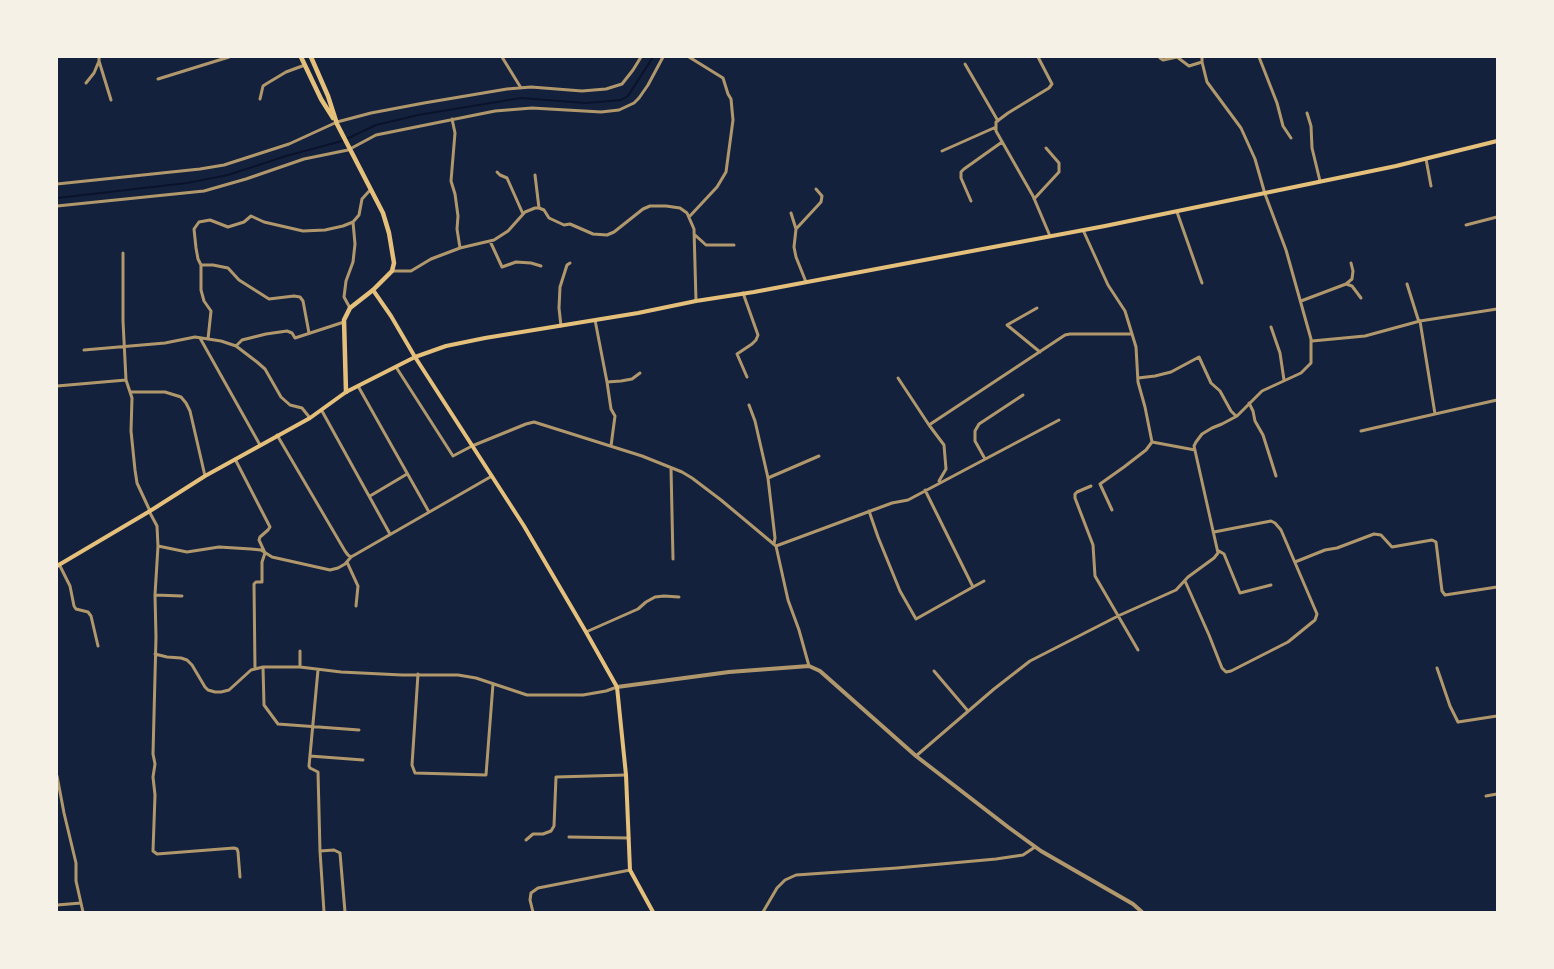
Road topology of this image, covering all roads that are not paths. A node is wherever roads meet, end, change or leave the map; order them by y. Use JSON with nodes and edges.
{"nodes":[{"id":1,"x":230,"y":57,"type":"edge"},
{"id":2,"x":301,"y":57,"type":"edge"},
{"id":3,"x":311,"y":57,"type":"edge"},
{"id":4,"x":502,"y":57,"type":"edge"},
{"id":5,"x":641,"y":57,"type":"edge"},
{"id":6,"x":663,"y":57,"type":"edge"},
{"id":7,"x":689,"y":57,"type":"edge"},
{"id":8,"x":1038,"y":57,"type":"edge"},
{"id":9,"x":1202,"y":57,"type":"edge"},
{"id":10,"x":1259,"y":57,"type":"edge"},
{"id":11,"x":1160,"y":58,"type":"edge"},
{"id":12,"x":99,"y":59,"type":"edge"},
{"id":13,"x":1202,"y":62,"type":"junction"},
{"id":14,"x":965,"y":64,"type":"dead end"},
{"id":15,"x":305,"y":65,"type":"junction"},
{"id":16,"x":158,"y":79,"type":"dead end"},
{"id":17,"x":86,"y":83,"type":"dead end"},
{"id":18,"x":521,"y":88,"type":"junction"},
{"id":19,"x":260,"y":99,"type":"dead end"},
{"id":20,"x":111,"y":100,"type":"dead end"},
{"id":21,"x":1307,"y":113,"type":"dead end"},
{"id":22,"x":452,"y":119,"type":"junction"},
{"id":23,"x":998,"y":121,"type":"junction"},
{"id":24,"x":337,"y":123,"type":"junction"},
{"id":25,"x":996,"y":127,"type":"junction"},
{"id":26,"x":1291,"y":138,"type":"dead end"},
{"id":27,"x":1497,"y":141,"type":"edge"},
{"id":28,"x":1002,"y":142,"type":"junction"},
{"id":29,"x":1046,"y":148,"type":"dead end"},
{"id":30,"x":349,"y":150,"type":"junction"},
{"id":31,"x":942,"y":151,"type":"dead end"},
{"id":32,"x":1426,"y":159,"type":"junction"},
{"id":33,"x":497,"y":172,"type":"dead end"},
{"id":34,"x":535,"y":175,"type":"dead end"},
{"id":35,"x":1320,"y":182,"type":"junction"},
{"id":36,"x":57,"y":184,"type":"edge"},
{"id":37,"x":1431,"y":186,"type":"dead end"},
{"id":38,"x":371,"y":189,"type":"junction"},
{"id":39,"x":816,"y":189,"type":"dead end"},
{"id":40,"x":1265,"y":194,"type":"junction"},
{"id":41,"x":1034,"y":200,"type":"junction"},
{"id":42,"x":971,"y":201,"type":"dead end"},
{"id":43,"x":57,"y":206,"type":"edge"},
{"id":44,"x":539,"y":208,"type":"junction"},
{"id":45,"x":1177,"y":212,"type":"junction"},
{"id":46,"x":791,"y":213,"type":"dead end"},
{"id":47,"x":523,"y":215,"type":"junction"},
{"id":48,"x":689,"y":217,"type":"junction"},
{"id":49,"x":1497,"y":218,"type":"edge"},
{"id":50,"x":353,"y":222,"type":"junction"},
{"id":51,"x":1466,"y":225,"type":"dead end"},
{"id":52,"x":796,"y":229,"type":"junction"},
{"id":53,"x":1083,"y":230,"type":"junction"},
{"id":54,"x":694,"y":234,"type":"junction"},
{"id":55,"x":1050,"y":236,"type":"junction"},
{"id":56,"x":490,"y":241,"type":"junction"},
{"id":57,"x":734,"y":245,"type":"dead end"},
{"id":58,"x":460,"y":248,"type":"junction"},
{"id":59,"x":123,"y":253,"type":"dead end"},
{"id":60,"x":570,"y":263,"type":"dead end"},
{"id":61,"x":1351,"y":264,"type":"dead end"},
{"id":62,"x":201,"y":265,"type":"junction"},
{"id":63,"x":541,"y":266,"type":"dead end"},
{"id":64,"x":392,"y":271,"type":"junction"},
{"id":65,"x":806,"y":282,"type":"junction"},
{"id":66,"x":1202,"y":283,"type":"dead end"},
{"id":67,"x":1346,"y":284,"type":"junction"},
{"id":68,"x":1407,"y":284,"type":"dead end"},
{"id":69,"x":373,"y":290,"type":"junction"},
{"id":70,"x":743,"y":293,"type":"junction"},
{"id":71,"x":1360,"y":298,"type":"dead end"},
{"id":72,"x":696,"y":301,"type":"junction"},
{"id":73,"x":1300,"y":301,"type":"junction"},
{"id":74,"x":350,"y":308,"type":"junction"},
{"id":75,"x":1037,"y":308,"type":"dead end"},
{"id":76,"x":1497,"y":309,"type":"edge"},
{"id":77,"x":595,"y":320,"type":"junction"},
{"id":78,"x":1420,"y":321,"type":"junction"},
{"id":79,"x":344,"y":322,"type":"junction"},
{"id":80,"x":561,"y":326,"type":"junction"},
{"id":81,"x":1271,"y":327,"type":"dead end"},
{"id":82,"x":309,"y":333,"type":"junction"},
{"id":83,"x":1132,"y":334,"type":"junction"},
{"id":84,"x":200,"y":338,"type":"junction"},
{"id":85,"x":208,"y":339,"type":"junction"},
{"id":86,"x":1312,"y":341,"type":"junction"},
{"id":87,"x":236,"y":346,"type":"junction"},
{"id":88,"x":125,"y":347,"type":"junction"},
{"id":89,"x":84,"y":350,"type":"dead end"},
{"id":90,"x":1040,"y":352,"type":"junction"},
{"id":91,"x":415,"y":357,"type":"junction"},
{"id":92,"x":396,"y":367,"type":"junction"},
{"id":93,"x":640,"y":373,"type":"dead end"},
{"id":94,"x":747,"y":377,"type":"dead end"},
{"id":95,"x":898,"y":378,"type":"dead end"},
{"id":96,"x":1138,"y":378,"type":"junction"},
{"id":97,"x":126,"y":380,"type":"junction"},
{"id":98,"x":1284,"y":380,"type":"junction"},
{"id":99,"x":607,"y":382,"type":"junction"},
{"id":100,"x":57,"y":386,"type":"edge"},
{"id":101,"x":358,"y":386,"type":"junction"},
{"id":102,"x":130,"y":392,"type":"junction"},
{"id":103,"x":346,"y":393,"type":"junction"},
{"id":104,"x":1023,"y":395,"type":"dead end"},
{"id":105,"x":1497,"y":399,"type":"edge"},
{"id":106,"x":1249,"y":404,"type":"junction"},
{"id":107,"x":749,"y":405,"type":"dead end"},
{"id":108,"x":322,"y":411,"type":"junction"},
{"id":109,"x":1435,"y":414,"type":"junction"},
{"id":110,"x":1236,"y":416,"type":"junction"},
{"id":111,"x":310,"y":418,"type":"junction"},
{"id":112,"x":1059,"y":420,"type":"dead end"},
{"id":113,"x":929,"y":425,"type":"junction"},
{"id":114,"x":1360,"y":431,"type":"dead end"},
{"id":115,"x":278,"y":435,"type":"junction"},
{"id":116,"x":1152,"y":442,"type":"junction"},
{"id":117,"x":260,"y":445,"type":"junction"},
{"id":118,"x":472,"y":446,"type":"junction"},
{"id":119,"x":611,"y":446,"type":"junction"},
{"id":120,"x":1195,"y":450,"type":"junction"},
{"id":121,"x":819,"y":456,"type":"dead end"},
{"id":122,"x":235,"y":459,"type":"junction"},
{"id":123,"x":985,"y":459,"type":"junction"},
{"id":124,"x":671,"y":468,"type":"junction"},
{"id":125,"x":407,"y":474,"type":"junction"},
{"id":126,"x":205,"y":476,"type":"junction"},
{"id":127,"x":492,"y":476,"type":"junction"},
{"id":128,"x":1276,"y":476,"type":"dead end"},
{"id":129,"x":768,"y":478,"type":"junction"},
{"id":130,"x":938,"y":483,"type":"junction"},
{"id":131,"x":1091,"y":486,"type":"dead end"},
{"id":132,"x":925,"y":490,"type":"junction"},
{"id":133,"x":369,"y":496,"type":"junction"},
{"id":134,"x":1112,"y":510,"type":"dead end"},
{"id":135,"x":149,"y":511,"type":"junction"},
{"id":136,"x":869,"y":511,"type":"junction"},
{"id":137,"x":429,"y":512,"type":"junction"},
{"id":138,"x":1214,"y":532,"type":"junction"},
{"id":139,"x":390,"y":534,"type":"junction"},
{"id":140,"x":775,"y":545,"type":"junction"},
{"id":141,"x":158,"y":546,"type":"junction"},
{"id":142,"x":1218,"y":550,"type":"junction"},
{"id":143,"x":265,"y":553,"type":"junction"},
{"id":144,"x":351,"y":557,"type":"junction"},
{"id":145,"x":673,"y":559,"type":"dead end"},
{"id":146,"x":347,"y":562,"type":"junction"},
{"id":147,"x":1294,"y":562,"type":"junction"},
{"id":148,"x":58,"y":565,"type":"edge"},
{"id":149,"x":984,"y":581,"type":"dead end"},
{"id":150,"x":1185,"y":581,"type":"junction"},
{"id":151,"x":1271,"y":585,"type":"dead end"},
{"id":152,"x":973,"y":587,"type":"junction"},
{"id":153,"x":1497,"y":587,"type":"edge"},
{"id":154,"x":155,"y":596,"type":"junction"},
{"id":155,"x":182,"y":596,"type":"dead end"},
{"id":156,"x":679,"y":597,"type":"dead end"},
{"id":157,"x":356,"y":606,"type":"dead end"},
{"id":158,"x":1118,"y":616,"type":"junction"},
{"id":159,"x":586,"y":632,"type":"junction"},
{"id":160,"x":98,"y":646,"type":"dead end"},
{"id":161,"x":1138,"y":650,"type":"dead end"},
{"id":162,"x":300,"y":651,"type":"dead end"},
{"id":163,"x":155,"y":654,"type":"junction"},
{"id":164,"x":809,"y":666,"type":"junction"},
{"id":165,"x":263,"y":667,"type":"junction"},
{"id":166,"x":300,"y":667,"type":"junction"},
{"id":167,"x":1437,"y":668,"type":"dead end"},
{"id":168,"x":255,"y":669,"type":"junction"},
{"id":169,"x":318,"y":670,"type":"junction"},
{"id":170,"x":934,"y":671,"type":"dead end"},
{"id":171,"x":418,"y":674,"type":"junction"},
{"id":172,"x":493,"y":684,"type":"junction"},
{"id":173,"x":616,"y":687,"type":"junction"},
{"id":174,"x":968,"y":711,"type":"junction"},
{"id":175,"x":1497,"y":716,"type":"edge"},
{"id":176,"x":312,"y":726,"type":"junction"},
{"id":177,"x":359,"y":730,"type":"dead end"},
{"id":178,"x":310,"y":756,"type":"junction"},
{"id":179,"x":916,"y":756,"type":"junction"},
{"id":180,"x":363,"y":760,"type":"dead end"},
{"id":181,"x":626,"y":775,"type":"junction"},
{"id":182,"x":57,"y":777,"type":"edge"},
{"id":183,"x":57,"y":782,"type":"edge"},
{"id":184,"x":1497,"y":794,"type":"edge"},
{"id":185,"x":1486,"y":796,"type":"dead end"},
{"id":186,"x":569,"y":837,"type":"dead end"},
{"id":187,"x":629,"y":838,"type":"junction"},
{"id":188,"x":526,"y":840,"type":"dead end"},
{"id":189,"x":1035,"y":847,"type":"junction"},
{"id":190,"x":320,"y":850,"type":"junction"},
{"id":191,"x":630,"y":870,"type":"junction"},
{"id":192,"x":240,"y":877,"type":"dead end"},
{"id":193,"x":81,"y":903,"type":"junction"},
{"id":194,"x":57,"y":905,"type":"edge"},
{"id":195,"x":83,"y":912,"type":"edge"},
{"id":196,"x":324,"y":912,"type":"edge"},
{"id":197,"x":345,"y":912,"type":"edge"},
{"id":198,"x":533,"y":912,"type":"edge"},
{"id":199,"x":653,"y":912,"type":"edge"},
{"id":200,"x":763,"y":912,"type":"edge"},
{"id":201,"x":1142,"y":912,"type":"edge"}],
"edges":[{"from":1,"to":16,"type":"street"},
{"from":2,"to":15,"type":"main road"},
{"from":3,"to":24,"type":"main road"},
{"from":4,"to":18,"type":"street"},
{"from":5,"to":18,"type":"street"},
{"from":6,"to":22,"type":"street"},
{"from":7,"to":48,"type":"street"},
{"from":8,"to":23,"type":"street"},
{"from":9,"to":13,"type":"street"},
{"from":10,"to":26,"type":"street"},
{"from":11,"to":13,"type":"street"},
{"from":12,"to":17,"type":"street"},
{"from":12,"to":20,"type":"street"},
{"from":13,"to":40,"type":"street"},
{"from":14,"to":23,"type":"street"},
{"from":15,"to":19,"type":"street"},
{"from":15,"to":24,"type":"main road"},
{"from":18,"to":24,"type":"street"},
{"from":21,"to":35,"type":"street"},
{"from":22,"to":30,"type":"street"},
{"from":22,"to":58,"type":"street"},
{"from":23,"to":25,"type":"street"},
{"from":24,"to":30,"type":"main road"},
{"from":24,"to":36,"type":"street"},
{"from":25,"to":28,"type":"street"},
{"from":25,"to":31,"type":"street"},
{"from":27,"to":32,"type":"main road"},
{"from":28,"to":41,"type":"street"},
{"from":28,"to":42,"type":"street"},
{"from":29,"to":41,"type":"street"},
{"from":30,"to":38,"type":"main road"},
{"from":30,"to":43,"type":"street"},
{"from":32,"to":35,"type":"main road"},
{"from":32,"to":37,"type":"street"},
{"from":33,"to":47,"type":"street"},
{"from":34,"to":44,"type":"street"},
{"from":35,"to":40,"type":"main road"},
{"from":38,"to":50,"type":"street"},
{"from":38,"to":64,"type":"main road"},
{"from":39,"to":52,"type":"street"},
{"from":40,"to":45,"type":"main road"},
{"from":40,"to":73,"type":"street"},
{"from":41,"to":55,"type":"street"},
{"from":44,"to":47,"type":"street"},
{"from":44,"to":48,"type":"street"},
{"from":45,"to":53,"type":"main road"},
{"from":45,"to":66,"type":"street"},
{"from":46,"to":52,"type":"street"},
{"from":47,"to":56,"type":"street"},
{"from":48,"to":54,"type":"street"},
{"from":49,"to":51,"type":"street"},
{"from":50,"to":62,"type":"street"},
{"from":50,"to":74,"type":"street"},
{"from":52,"to":65,"type":"street"},
{"from":53,"to":55,"type":"main road"},
{"from":53,"to":83,"type":"street"},
{"from":54,"to":57,"type":"street"},
{"from":54,"to":72,"type":"street"},
{"from":55,"to":65,"type":"main road"},
{"from":56,"to":58,"type":"street"},
{"from":56,"to":63,"type":"street"},
{"from":58,"to":64,"type":"street"},
{"from":59,"to":88,"type":"street"},
{"from":60,"to":80,"type":"street"},
{"from":61,"to":67,"type":"street"},
{"from":62,"to":82,"type":"street"},
{"from":62,"to":85,"type":"street"},
{"from":64,"to":69,"type":"main road"},
{"from":65,"to":70,"type":"main road"},
{"from":67,"to":71,"type":"street"},
{"from":67,"to":73,"type":"street"},
{"from":68,"to":78,"type":"street"},
{"from":69,"to":74,"type":"main road"},
{"from":69,"to":91,"type":"main road"},
{"from":70,"to":72,"type":"main road"},
{"from":70,"to":94,"type":"street"},
{"from":72,"to":77,"type":"main road"},
{"from":73,"to":86,"type":"street"},
{"from":74,"to":79,"type":"main road"},
{"from":75,"to":90,"type":"street"},
{"from":76,"to":78,"type":"street"},
{"from":77,"to":80,"type":"main road"},
{"from":77,"to":99,"type":"street"},
{"from":78,"to":86,"type":"street"},
{"from":78,"to":109,"type":"street"},
{"from":79,"to":82,"type":"street"},
{"from":79,"to":103,"type":"main road"},
{"from":80,"to":91,"type":"main road"},
{"from":81,"to":98,"type":"street"},
{"from":82,"to":87,"type":"street"},
{"from":83,"to":90,"type":"street"},
{"from":83,"to":96,"type":"street"},
{"from":84,"to":85,"type":"street"},
{"from":84,"to":88,"type":"street"},
{"from":84,"to":117,"type":"street"},
{"from":85,"to":87,"type":"street"},
{"from":86,"to":98,"type":"street"},
{"from":87,"to":111,"type":"street"},
{"from":88,"to":89,"type":"street"},
{"from":88,"to":97,"type":"street"},
{"from":90,"to":113,"type":"street"},
{"from":91,"to":92,"type":"main road"},
{"from":91,"to":118,"type":"main road"},
{"from":92,"to":101,"type":"main road"},
{"from":92,"to":118,"type":"street"},
{"from":93,"to":99,"type":"street"},
{"from":95,"to":113,"type":"street"},
{"from":96,"to":110,"type":"street"},
{"from":96,"to":116,"type":"street"},
{"from":97,"to":100,"type":"street"},
{"from":97,"to":102,"type":"street"},
{"from":98,"to":106,"type":"street"},
{"from":99,"to":119,"type":"street"},
{"from":101,"to":103,"type":"main road"},
{"from":101,"to":125,"type":"street"},
{"from":102,"to":126,"type":"street"},
{"from":102,"to":135,"type":"street"},
{"from":103,"to":108,"type":"main road"},
{"from":104,"to":123,"type":"street"},
{"from":105,"to":109,"type":"street"},
{"from":106,"to":110,"type":"street"},
{"from":106,"to":128,"type":"street"},
{"from":107,"to":129,"type":"street"},
{"from":108,"to":111,"type":"main road"},
{"from":108,"to":133,"type":"street"},
{"from":109,"to":114,"type":"street"},
{"from":110,"to":120,"type":"street"},
{"from":111,"to":115,"type":"main road"},
{"from":112,"to":123,"type":"street"},
{"from":113,"to":130,"type":"street"},
{"from":115,"to":117,"type":"main road"},
{"from":115,"to":144,"type":"street"},
{"from":116,"to":120,"type":"street"},
{"from":116,"to":134,"type":"street"},
{"from":117,"to":122,"type":"main road"},
{"from":118,"to":119,"type":"street"},
{"from":118,"to":127,"type":"main road"},
{"from":119,"to":124,"type":"street"},
{"from":120,"to":138,"type":"street"},
{"from":121,"to":129,"type":"street"},
{"from":122,"to":126,"type":"main road"},
{"from":122,"to":143,"type":"street"},
{"from":123,"to":130,"type":"street"},
{"from":124,"to":140,"type":"street"},
{"from":124,"to":145,"type":"street"},
{"from":125,"to":133,"type":"street"},
{"from":125,"to":137,"type":"street"},
{"from":126,"to":135,"type":"main road"},
{"from":127,"to":137,"type":"street"},
{"from":127,"to":159,"type":"main road"},
{"from":129,"to":140,"type":"street"},
{"from":130,"to":132,"type":"street"},
{"from":131,"to":158,"type":"street"},
{"from":132,"to":136,"type":"street"},
{"from":132,"to":152,"type":"street"},
{"from":133,"to":139,"type":"street"},
{"from":135,"to":141,"type":"street"},
{"from":135,"to":148,"type":"main road"},
{"from":136,"to":140,"type":"street"},
{"from":136,"to":152,"type":"street"},
{"from":137,"to":139,"type":"street"},
{"from":138,"to":142,"type":"street"},
{"from":138,"to":147,"type":"street"},
{"from":139,"to":144,"type":"street"},
{"from":140,"to":164,"type":"street"},
{"from":141,"to":143,"type":"street"},
{"from":141,"to":154,"type":"street"},
{"from":142,"to":150,"type":"street"},
{"from":142,"to":151,"type":"street"},
{"from":143,"to":146,"type":"street"},
{"from":143,"to":168,"type":"street"},
{"from":144,"to":146,"type":"street"},
{"from":146,"to":157,"type":"street"},
{"from":147,"to":150,"type":"street"},
{"from":147,"to":153,"type":"street"},
{"from":148,"to":160,"type":"street"},
{"from":149,"to":152,"type":"street"},
{"from":150,"to":158,"type":"street"},
{"from":154,"to":155,"type":"street"},
{"from":154,"to":163,"type":"street"},
{"from":156,"to":159,"type":"street"},
{"from":158,"to":161,"type":"street"},
{"from":158,"to":174,"type":"street"},
{"from":159,"to":173,"type":"main road"},
{"from":162,"to":166,"type":"street"},
{"from":163,"to":168,"type":"street"},
{"from":163,"to":192,"type":"street"},
{"from":164,"to":173,"type":"street"},
{"from":164,"to":179,"type":"street"},
{"from":165,"to":166,"type":"street"},
{"from":165,"to":168,"type":"street"},
{"from":165,"to":176,"type":"street"},
{"from":166,"to":169,"type":"street"},
{"from":167,"to":175,"type":"street"},
{"from":169,"to":171,"type":"street"},
{"from":169,"to":176,"type":"street"},
{"from":170,"to":174,"type":"street"},
{"from":171,"to":172,"type":"street"},
{"from":171,"to":172,"type":"street"},
{"from":172,"to":173,"type":"street"},
{"from":173,"to":181,"type":"main road"},
{"from":174,"to":179,"type":"street"},
{"from":176,"to":177,"type":"street"},
{"from":176,"to":178,"type":"street"},
{"from":178,"to":180,"type":"street"},
{"from":178,"to":190,"type":"street"},
{"from":179,"to":189,"type":"street"},
{"from":181,"to":187,"type":"main road"},
{"from":181,"to":188,"type":"street"},
{"from":182,"to":183,"type":"street"},
{"from":183,"to":193,"type":"street"},
{"from":184,"to":185,"type":"street"},
{"from":186,"to":187,"type":"street"},
{"from":187,"to":191,"type":"main road"},
{"from":189,"to":200,"type":"street"},
{"from":189,"to":201,"type":"street"},
{"from":190,"to":196,"type":"street"},
{"from":190,"to":197,"type":"street"},
{"from":191,"to":198,"type":"street"},
{"from":191,"to":199,"type":"main road"},
{"from":193,"to":194,"type":"street"},
{"from":193,"to":195,"type":"street"}]}
